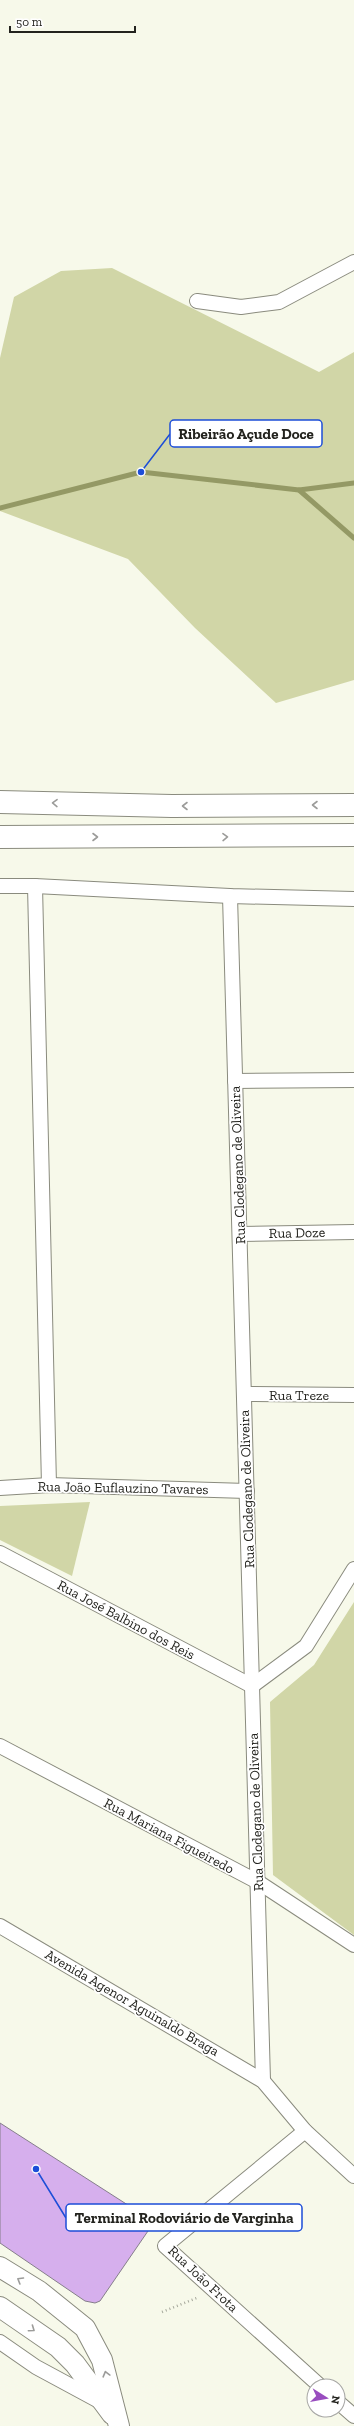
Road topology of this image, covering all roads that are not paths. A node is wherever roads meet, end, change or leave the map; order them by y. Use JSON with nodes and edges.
{"nodes":[{"id":1,"x":354,"y":262,"type":"edge"},
{"id":2,"x":197,"y":301,"type":"dead end"},
{"id":3,"x":0,"y":802,"type":"edge"},
{"id":4,"x":354,"y":805,"type":"edge"},
{"id":5,"x":354,"y":835,"type":"edge"},
{"id":6,"x":0,"y":837,"type":"edge"},
{"id":7,"x":0,"y":886,"type":"edge"},
{"id":8,"x":35,"y":886,"type":"junction"},
{"id":9,"x":230,"y":896,"type":"junction"},
{"id":10,"x":354,"y":899,"type":"edge"},
{"id":11,"x":354,"y":1080,"type":"edge"},
{"id":12,"x":235,"y":1081,"type":"junction"},
{"id":13,"x":354,"y":1232,"type":"edge"},
{"id":14,"x":240,"y":1234,"type":"junction"},
{"id":15,"x":244,"y":1394,"type":"junction"},
{"id":16,"x":354,"y":1395,"type":"edge"},
{"id":17,"x":49,"y":1485,"type":"junction"},
{"id":18,"x":0,"y":1488,"type":"edge"},
{"id":19,"x":247,"y":1491,"type":"junction"},
{"id":20,"x":0,"y":1553,"type":"edge"},
{"id":21,"x":354,"y":1569,"type":"edge"},
{"id":22,"x":252,"y":1686,"type":"junction"},
{"id":23,"x":0,"y":1746,"type":"edge"},
{"id":24,"x":258,"y":1882,"type":"junction"},
{"id":25,"x":0,"y":1926,"type":"edge"},
{"id":26,"x":354,"y":1945,"type":"edge"},
{"id":27,"x":263,"y":2081,"type":"junction"},
{"id":28,"x":305,"y":2131,"type":"junction"},
{"id":29,"x":354,"y":2176,"type":"edge"},
{"id":30,"x":0,"y":2267,"type":"edge"},
{"id":31,"x":0,"y":2307,"type":"edge"},
{"id":32,"x":85,"y":2328,"type":"junction"},
{"id":33,"x":0,"y":2342,"type":"edge"},
{"id":34,"x":58,"y":2347,"type":"junction"},
{"id":35,"x":311,"y":2378,"type":"edge"},
{"id":36,"x":104,"y":2403,"type":"junction"},
{"id":37,"x":346,"y":2409,"type":"edge"},
{"id":38,"x":354,"y":2416,"type":"edge"},
{"id":39,"x":119,"y":2426,"type":"edge"}],
"edges":[{"from":1,"to":2,"type":"street"},
{"from":4,"to":3,"type":"highway","one_way":true},
{"from":6,"to":5,"type":"highway","one_way":true},
{"from":7,"to":8,"type":"street"},
{"from":8,"to":9,"type":"street"},
{"from":8,"to":17,"type":"street"},
{"from":9,"to":10,"type":"street"},
{"from":9,"to":12,"type":"street","name":"Rua Clodegano de Oliveira"},
{"from":11,"to":12,"type":"street"},
{"from":12,"to":14,"type":"street","name":"Rua Clodegano de Oliveira"},
{"from":13,"to":14,"type":"street","name":"Rua Doze"},
{"from":14,"to":15,"type":"street","name":"Rua Clodegano de Oliveira"},
{"from":15,"to":16,"type":"street","name":"Rua Treze"},
{"from":15,"to":19,"type":"street","name":"Rua Clodegano de Oliveira"},
{"from":17,"to":18,"type":"street","name":"Rua João Euflauzino Tavares"},
{"from":17,"to":19,"type":"street","name":"Rua João Euflauzino Tavares"},
{"from":19,"to":22,"type":"street","name":"Rua Clodegano de Oliveira"},
{"from":20,"to":22,"type":"street","name":"Rua José Balbino dos Reis"},
{"from":21,"to":22,"type":"street"},
{"from":22,"to":24,"type":"street","name":"Rua Clodegano de Oliveira"},
{"from":23,"to":24,"type":"street","name":"Rua Mariana Figueiredo"},
{"from":24,"to":26,"type":"street","name":"Rua Mariana Figueiredo"},
{"from":24,"to":27,"type":"street","name":"Rua Clodegano de Oliveira"},
{"from":25,"to":27,"type":"street","name":"Avenida Agenor Aguinaldo Braga"},
{"from":27,"to":28,"type":"street","name":"Avenida Agenor Aguinaldo Braga"},
{"from":28,"to":29,"type":"street","name":"Avenida Agenor Aguinaldo Braga"},
{"from":28,"to":35,"type":"street","name":"Rua João Frota"},
{"from":32,"to":30,"type":"main road","one_way":true},
{"from":31,"to":34,"type":"main road","one_way":true},
{"from":32,"to":34,"type":"main road"},
{"from":39,"to":32,"type":"main road","one_way":true},
{"from":33,"to":36,"type":"street"},
{"from":34,"to":36,"type":"main road"},
{"from":36,"to":39,"type":"main road"},
{"from":37,"to":38,"type":"street"}]}
